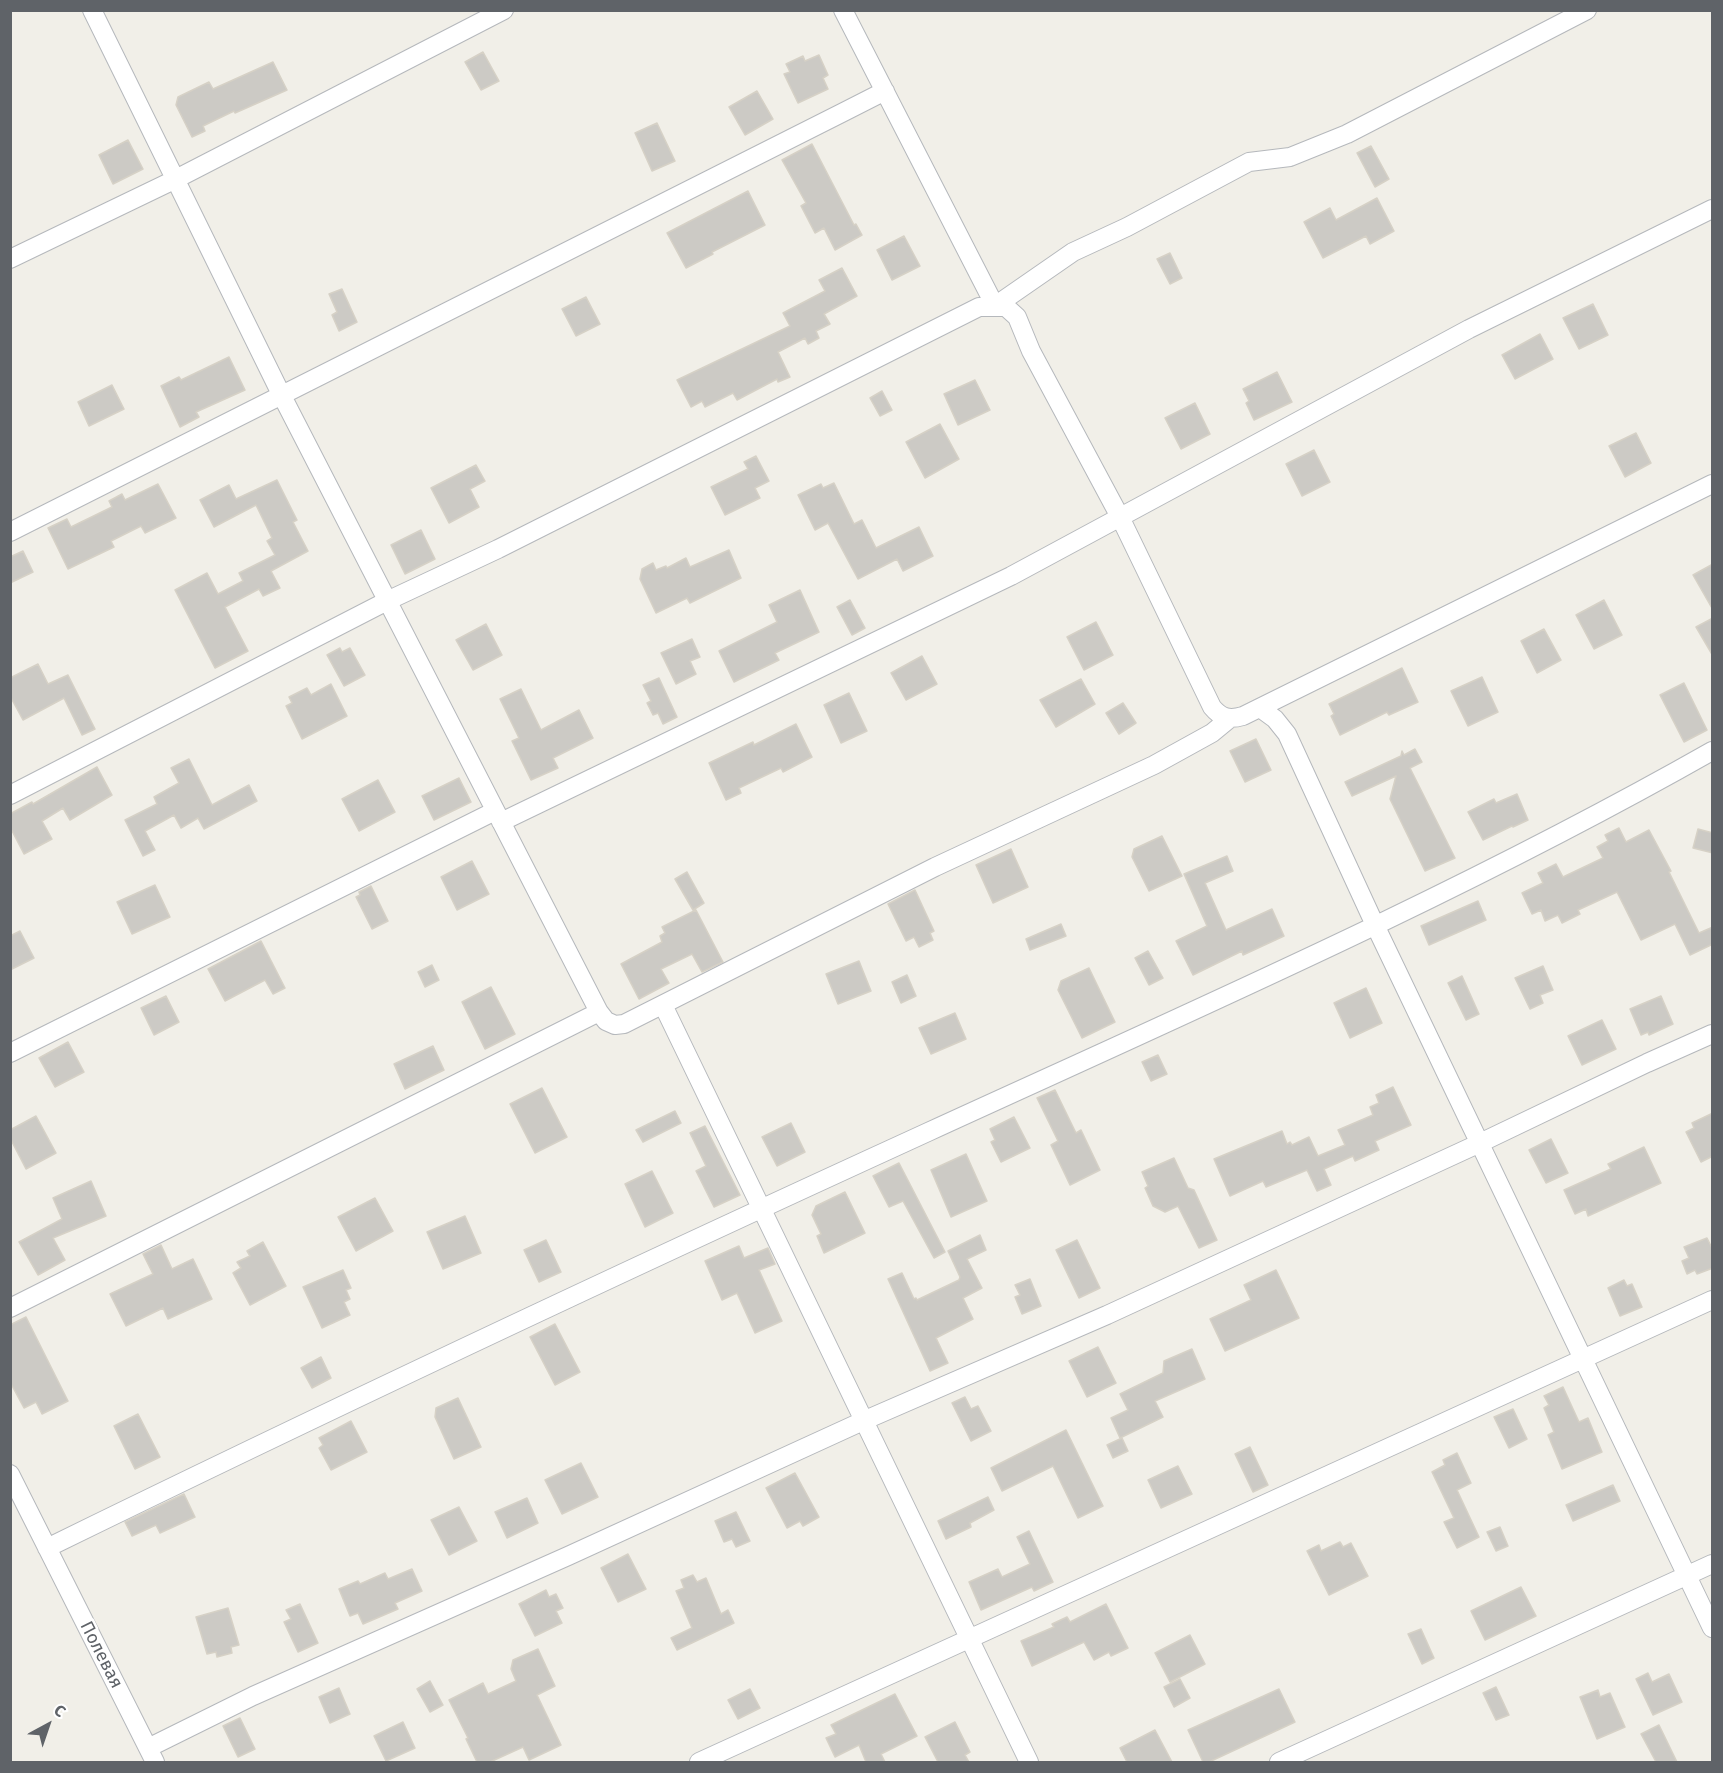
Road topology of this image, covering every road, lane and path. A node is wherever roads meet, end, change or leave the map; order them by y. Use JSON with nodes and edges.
{"nodes":[{"id":1,"x":92,"y":10,"type":"edge"},
{"id":2,"x":504,"y":10,"type":"edge"},
{"id":3,"x":843,"y":10,"type":"edge"},
{"id":4,"x":1587,"y":10,"type":"edge"},
{"id":5,"x":885,"y":91,"type":"junction"},
{"id":6,"x":174,"y":180,"type":"junction"},
{"id":7,"x":1713,"y":209,"type":"edge"},
{"id":8,"x":10,"y":259,"type":"edge"},
{"id":9,"x":995,"y":306,"type":"junction"},
{"id":10,"x":281,"y":394,"type":"junction"},
{"id":11,"x":1713,"y":484,"type":"edge"},
{"id":12,"x":1120,"y":517,"type":"junction"},
{"id":13,"x":10,"y":532,"type":"edge"},
{"id":14,"x":387,"y":601,"type":"junction"},
{"id":15,"x":1260,"y":708,"type":"junction"},
{"id":16,"x":1229,"y":719,"type":"junction"},
{"id":17,"x":1713,"y":751,"type":"edge"},
{"id":18,"x":10,"y":795,"type":"edge"},
{"id":19,"x":498,"y":816,"type":"junction"},
{"id":20,"x":1375,"y":925,"type":"junction"},
{"id":21,"x":663,"y":1005,"type":"junction"},
{"id":22,"x":599,"y":1012,"type":"junction"},
{"id":23,"x":1713,"y":1034,"type":"edge"},
{"id":24,"x":10,"y":1053,"type":"edge"},
{"id":25,"x":1480,"y":1143,"type":"junction"},
{"id":26,"x":762,"y":1208,"type":"junction"},
{"id":27,"x":1713,"y":1300,"type":"edge"},
{"id":28,"x":10,"y":1308,"type":"edge"},
{"id":29,"x":1583,"y":1359,"type":"junction"},
{"id":30,"x":863,"y":1421,"type":"junction"},
{"id":31,"x":10,"y":1474,"type":"edge"},
{"id":32,"x":47,"y":1548,"type":"junction"},
{"id":33,"x":1713,"y":1564,"type":"edge"},
{"id":34,"x":1688,"y":1576,"type":"junction"},
{"id":35,"x":1713,"y":1628,"type":"edge"},
{"id":36,"x":971,"y":1640,"type":"junction"},
{"id":37,"x":152,"y":1755,"type":"edge"},
{"id":38,"x":699,"y":1762,"type":"edge"},
{"id":39,"x":1029,"y":1762,"type":"edge"},
{"id":40,"x":1279,"y":1762,"type":"edge"}],
"edges":[{"from":1,"to":6,"type":"street"},
{"from":2,"to":6,"type":"street"},
{"from":3,"to":5,"type":"street"},
{"from":4,"to":9,"type":"street"},
{"from":5,"to":9,"type":"street"},
{"from":5,"to":10,"type":"street"},
{"from":6,"to":8,"type":"street"},
{"from":6,"to":10,"type":"street"},
{"from":7,"to":12,"type":"street"},
{"from":9,"to":12,"type":"street"},
{"from":9,"to":14,"type":"street"},
{"from":10,"to":13,"type":"street"},
{"from":10,"to":14,"type":"street"},
{"from":11,"to":15,"type":"street"},
{"from":12,"to":16,"type":"street"},
{"from":12,"to":19,"type":"street"},
{"from":14,"to":18,"type":"street"},
{"from":14,"to":19,"type":"street"},
{"from":15,"to":16,"type":"street"},
{"from":15,"to":20,"type":"street"},
{"from":16,"to":21,"type":"street"},
{"from":17,"to":20,"type":"street"},
{"from":19,"to":22,"type":"street"},
{"from":19,"to":24,"type":"street"},
{"from":20,"to":25,"type":"street"},
{"from":20,"to":26,"type":"street"},
{"from":21,"to":22,"type":"street"},
{"from":21,"to":26,"type":"street"},
{"from":22,"to":28,"type":"street"},
{"from":23,"to":25,"type":"street"},
{"from":25,"to":29,"type":"street"},
{"from":25,"to":30,"type":"street"},
{"from":26,"to":30,"type":"street"},
{"from":26,"to":32,"type":"street"},
{"from":27,"to":29,"type":"street"},
{"from":29,"to":34,"type":"street"},
{"from":29,"to":36,"type":"street"},
{"from":30,"to":36,"type":"street"},
{"from":30,"to":37,"type":"street"},
{"from":31,"to":32,"type":"street","name":"Полевая"},
{"from":32,"to":37,"type":"street","name":"Полевая"},
{"from":33,"to":34,"type":"street"},
{"from":34,"to":35,"type":"street"},
{"from":34,"to":40,"type":"street"},
{"from":36,"to":38,"type":"street"},
{"from":36,"to":39,"type":"street"}]}
